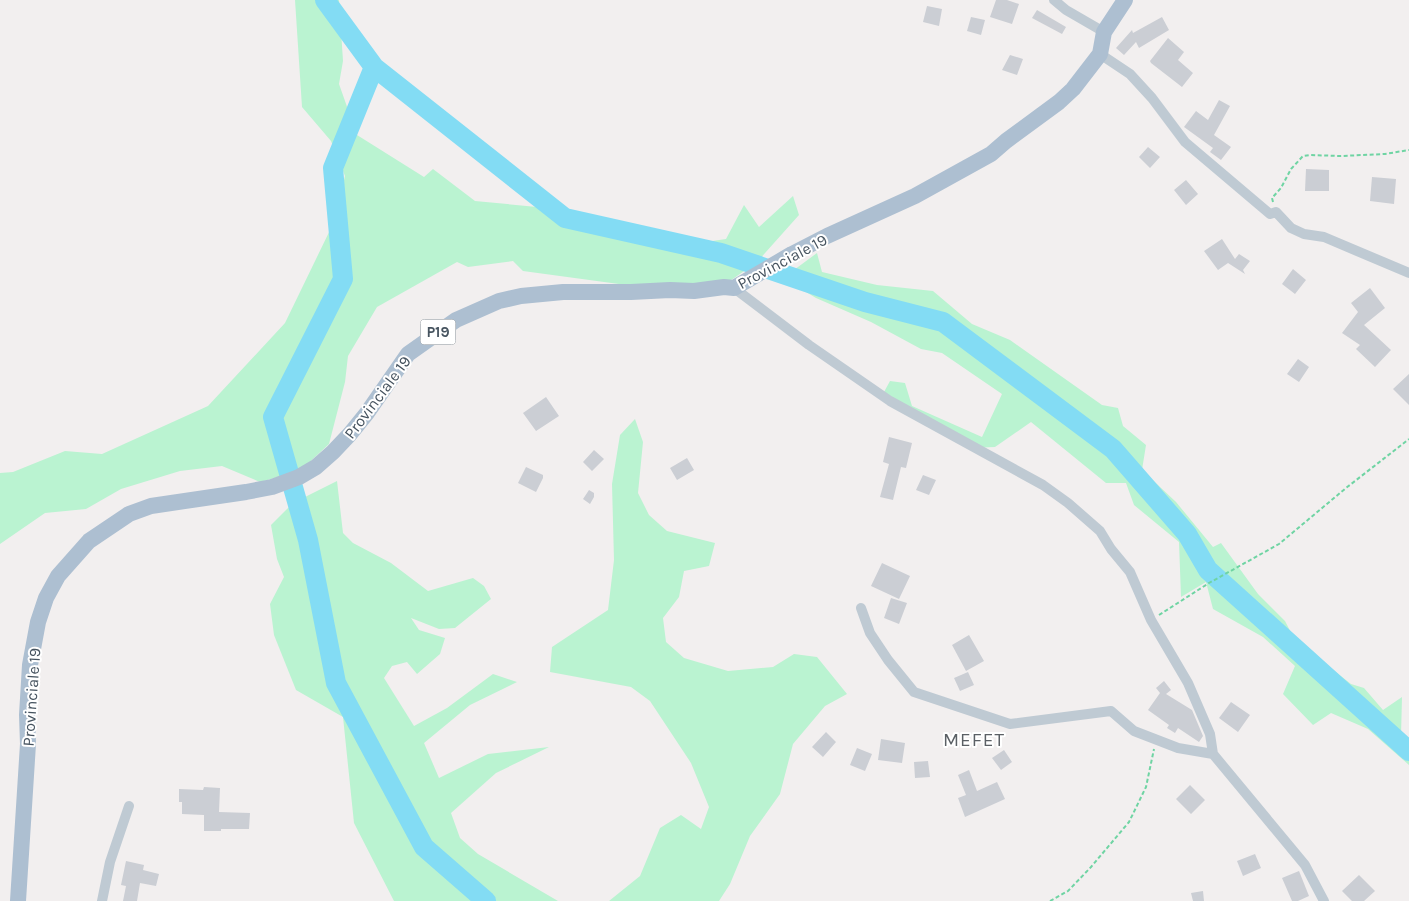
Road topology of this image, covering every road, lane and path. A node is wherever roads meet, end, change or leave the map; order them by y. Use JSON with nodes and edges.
{"nodes":[{"id":1,"x":1054,"y":0,"type":"edge"},
{"id":2,"x":1125,"y":0,"type":"edge"},
{"id":3,"x":1104,"y":32,"type":"junction"},
{"id":4,"x":1100,"y":54,"type":"junction"},
{"id":5,"x":1409,"y":150,"type":"edge"},
{"id":6,"x":1276,"y":212,"type":"junction"},
{"id":7,"x":1409,"y":273,"type":"edge"},
{"id":8,"x":734,"y":288,"type":"junction"},
{"id":9,"x":1409,"y":440,"type":"edge"},
{"id":10,"x":861,"y":608,"type":"dead end"},
{"id":11,"x":1151,"y":620,"type":"junction"},
{"id":12,"x":1156,"y":739,"type":"junction"},
{"id":13,"x":1213,"y":754,"type":"junction"},
{"id":14,"x":128,"y":806,"type":"dead end"},
{"id":15,"x":1320,"y":899,"type":"edge"},
{"id":16,"x":18,"y":901,"type":"edge"},
{"id":17,"x":102,"y":901,"type":"edge"},
{"id":18,"x":1050,"y":901,"type":"edge"}],
"edges":[{"from":1,"to":3,"type":"street"},
{"from":2,"to":3,"type":"main road","name":"Provinciale 19","number":"P19"},
{"from":3,"to":4,"type":"main road","name":"Provinciale 19","number":"P19"},
{"from":4,"to":6,"type":"street"},
{"from":4,"to":8,"type":"main road","name":"Provinciale 19","number":"P19"},
{"from":5,"to":6,"type":"path"},
{"from":6,"to":7,"type":"street"},
{"from":8,"to":11,"type":"street"},
{"from":8,"to":16,"type":"main road","name":"Provinciale 19","number":"P19"},
{"from":9,"to":11,"type":"path"},
{"from":10,"to":12,"type":"street"},
{"from":11,"to":13,"type":"street"},
{"from":12,"to":13,"type":"street"},
{"from":12,"to":18,"type":"path"},
{"from":13,"to":15,"type":"street"},
{"from":14,"to":17,"type":"street"}]}
